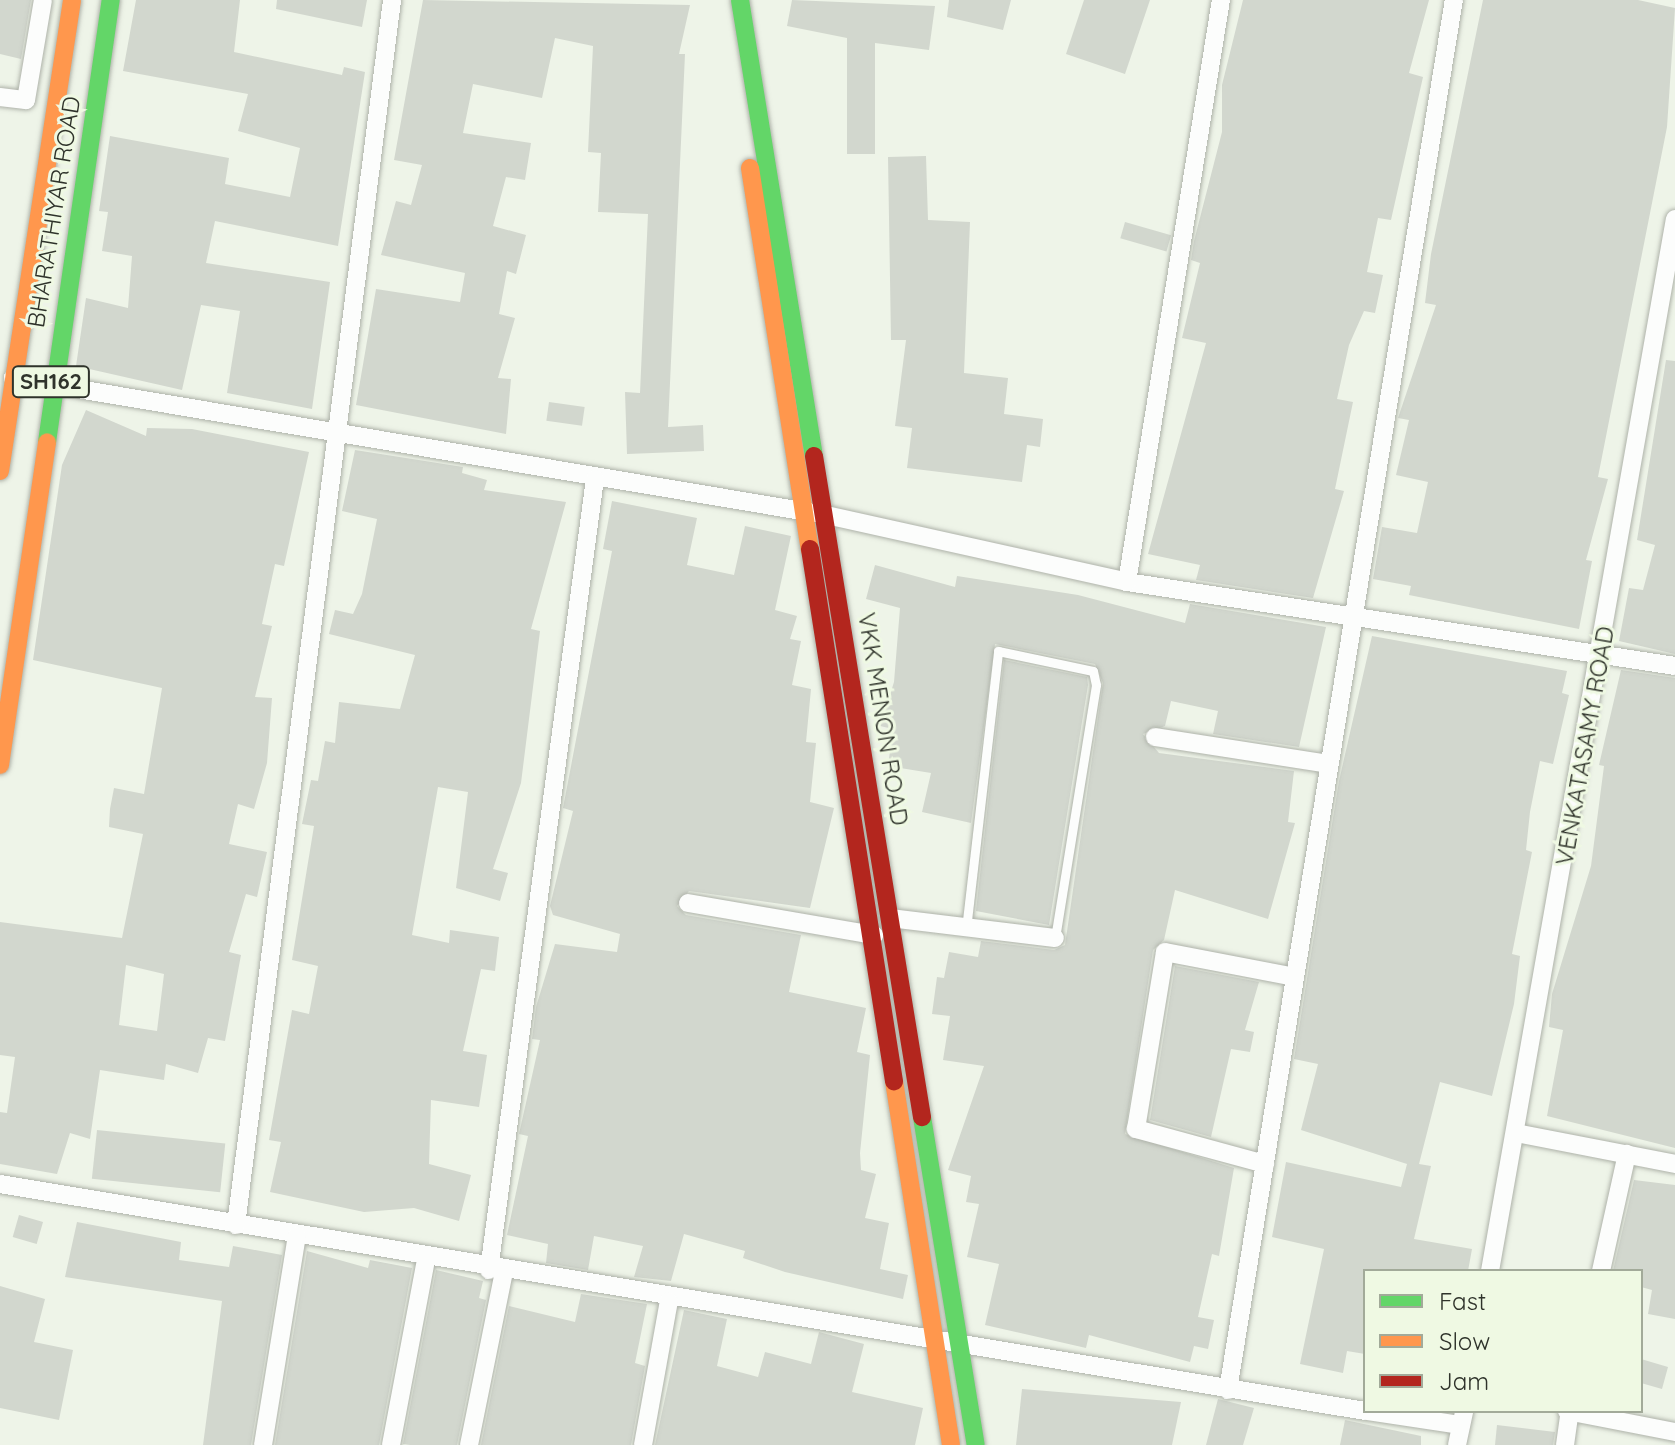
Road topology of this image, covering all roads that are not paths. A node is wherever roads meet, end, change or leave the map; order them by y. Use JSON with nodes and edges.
{"nodes":[{"id":1,"x":43,"y":0,"type":"edge"},
{"id":2,"x":72,"y":0,"type":"edge"},
{"id":3,"x":111,"y":0,"type":"edge"},
{"id":4,"x":392,"y":0,"type":"edge"},
{"id":5,"x":724,"y":0,"type":"edge"},
{"id":6,"x":740,"y":0,"type":"edge"},
{"id":7,"x":1221,"y":0,"type":"edge"},
{"id":8,"x":1454,"y":0,"type":"edge"},
{"id":9,"x":0,"y":97,"type":"edge"},
{"id":10,"x":1675,"y":219,"type":"edge"},
{"id":11,"x":13,"y":378,"type":"junction"},
{"id":12,"x":51,"y":385,"type":"junction"},
{"id":13,"x":334,"y":430,"type":"junction"},
{"id":14,"x":0,"y":471,"type":"edge"},
{"id":15,"x":595,"y":479,"type":"junction"},
{"id":16,"x":804,"y":512,"type":"junction"},
{"id":17,"x":826,"y":515,"type":"junction"},
{"id":18,"x":1127,"y":582,"type":"junction"},
{"id":19,"x":1353,"y":617,"type":"junction"},
{"id":20,"x":1602,"y":653,"type":"junction"},
{"id":21,"x":1675,"y":666,"type":"edge"},
{"id":22,"x":1155,"y":737,"type":"dead end"},
{"id":23,"x":1329,"y":764,"type":"junction"},
{"id":24,"x":0,"y":765,"type":"edge"},
{"id":25,"x":688,"y":903,"type":"dead end"},
{"id":26,"x":890,"y":918,"type":"junction"},
{"id":27,"x":966,"y":929,"type":"junction"},
{"id":28,"x":874,"y":935,"type":"junction"},
{"id":29,"x":1055,"y":938,"type":"joint"},
{"id":30,"x":1295,"y":977,"type":"junction"},
{"id":31,"x":1516,"y":1133,"type":"junction"},
{"id":32,"x":1627,"y":1154,"type":"junction"},
{"id":33,"x":1265,"y":1164,"type":"junction"},
{"id":34,"x":1675,"y":1164,"type":"edge"},
{"id":35,"x":0,"y":1184,"type":"edge"},
{"id":36,"x":236,"y":1225,"type":"junction"},
{"id":37,"x":297,"y":1236,"type":"junction"},
{"id":38,"x":426,"y":1260,"type":"junction"},
{"id":39,"x":1490,"y":1269,"type":"edge"},
{"id":40,"x":1601,"y":1269,"type":"edge"},
{"id":41,"x":496,"y":1271,"type":"junction"},
{"id":42,"x":669,"y":1301,"type":"junction"},
{"id":43,"x":933,"y":1334,"type":"junction"},
{"id":44,"x":959,"y":1339,"type":"junction"},
{"id":45,"x":1228,"y":1390,"type":"junction"},
{"id":46,"x":1363,"y":1411,"type":"edge"},
{"id":47,"x":1393,"y":1413,"type":"edge"},
{"id":48,"x":1569,"y":1413,"type":"edge"},
{"id":49,"x":1579,"y":1413,"type":"edge"},
{"id":50,"x":1462,"y":1418,"type":"edge"},
{"id":51,"x":1675,"y":1432,"type":"edge"},
{"id":52,"x":263,"y":1445,"type":"edge"},
{"id":53,"x":391,"y":1445,"type":"edge"},
{"id":54,"x":469,"y":1445,"type":"edge"},
{"id":55,"x":643,"y":1445,"type":"edge"},
{"id":56,"x":951,"y":1445,"type":"edge"},
{"id":57,"x":976,"y":1445,"type":"edge"},
{"id":58,"x":1457,"y":1445,"type":"edge"},
{"id":59,"x":1565,"y":1445,"type":"edge"}],
"edges":[{"from":1,"to":9,"type":"street"},
{"from":2,"to":11,"type":"street","name":"BHARATHIYAR ROAD","number":"SH162"},
{"from":3,"to":12,"type":"street","name":"BHARATHIYAR ROAD","number":"SH162"},
{"from":4,"to":13,"type":"street"},
{"from":5,"to":16,"type":"street","name":"VKK MENON ROAD"},
{"from":6,"to":17,"type":"street","name":"VKK MENON ROAD"},
{"from":7,"to":18,"type":"street"},
{"from":8,"to":19,"type":"street"},
{"from":10,"to":20,"type":"street","name":"VENKATASAMY ROAD"},
{"from":11,"to":12,"type":"street"},
{"from":11,"to":14,"type":"street","name":"BHARATHIYAR ROAD","number":"SH162"},
{"from":12,"to":13,"type":"street"},
{"from":12,"to":24,"type":"street","name":"BHARATHIYAR ROAD","number":"SH162"},
{"from":13,"to":15,"type":"street"},
{"from":13,"to":36,"type":"street"},
{"from":15,"to":16,"type":"street"},
{"from":15,"to":41,"type":"street"},
{"from":16,"to":17,"type":"street"},
{"from":16,"to":28,"type":"street","name":"VKK MENON ROAD"},
{"from":17,"to":18,"type":"street"},
{"from":17,"to":26,"type":"street","name":"VKK MENON ROAD"},
{"from":18,"to":19,"type":"street"},
{"from":19,"to":20,"type":"street"},
{"from":19,"to":23,"type":"street"},
{"from":20,"to":21,"type":"street"},
{"from":20,"to":31,"type":"street","name":"VENKATASAMY ROAD"},
{"from":22,"to":23,"type":"street"},
{"from":23,"to":30,"type":"street"},
{"from":25,"to":28,"type":"street"},
{"from":26,"to":27,"type":"street"},
{"from":26,"to":44,"type":"street","name":"VKK MENON ROAD"},
{"from":27,"to":29,"type":"street"},
{"from":27,"to":29,"type":"lane"},
{"from":28,"to":43,"type":"street","name":"VKK MENON ROAD"},
{"from":30,"to":33,"type":"street"},
{"from":30,"to":33,"type":"street"},
{"from":31,"to":32,"type":"street"},
{"from":31,"to":39,"type":"street","name":"VENKATASAMY ROAD"},
{"from":32,"to":34,"type":"street"},
{"from":32,"to":40,"type":"street"},
{"from":33,"to":45,"type":"street"},
{"from":35,"to":36,"type":"street"},
{"from":36,"to":37,"type":"street"},
{"from":37,"to":38,"type":"street"},
{"from":37,"to":52,"type":"street"},
{"from":38,"to":41,"type":"street"},
{"from":38,"to":53,"type":"street"},
{"from":41,"to":42,"type":"street"},
{"from":41,"to":54,"type":"street"},
{"from":42,"to":43,"type":"street"},
{"from":42,"to":55,"type":"street"},
{"from":43,"to":44,"type":"street"},
{"from":43,"to":56,"type":"street","name":"VKK MENON ROAD"},
{"from":44,"to":45,"type":"street"},
{"from":44,"to":57,"type":"street","name":"VKK MENON ROAD"},
{"from":45,"to":46,"type":"street"},
{"from":47,"to":50,"type":"street"},
{"from":48,"to":59,"type":"street"},
{"from":49,"to":51,"type":"street"},
{"from":50,"to":58,"type":"street"}]}
